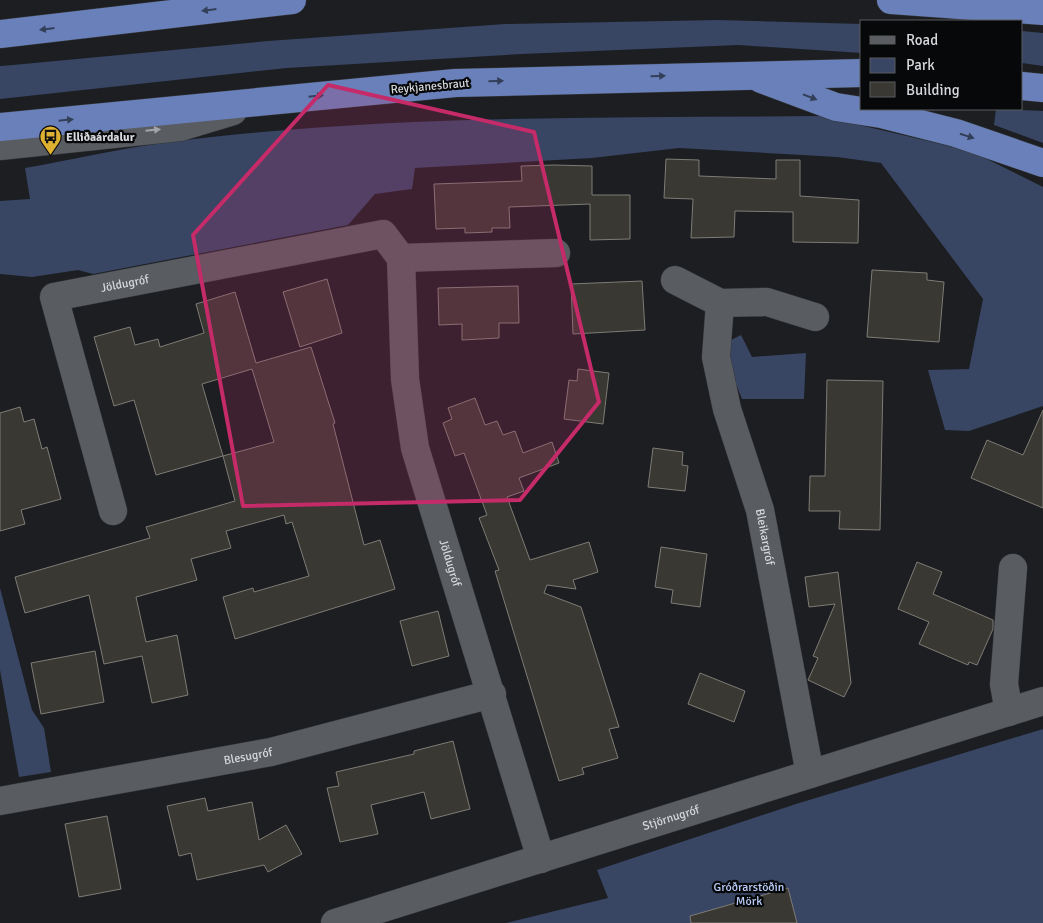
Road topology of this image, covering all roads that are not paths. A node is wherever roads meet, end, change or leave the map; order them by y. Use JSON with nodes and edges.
{"nodes":[{"id":1,"x":292,"y":0,"type":"edge"},
{"id":2,"x":891,"y":0,"type":"edge"},
{"id":3,"x":1043,"y":11,"type":"edge"},
{"id":4,"x":0,"y":34,"type":"edge"},
{"id":5,"x":860,"y":72,"type":"edge"},
{"id":6,"x":748,"y":74,"type":"junction"},
{"id":7,"x":1023,"y":86,"type":"edge"},
{"id":8,"x":1043,"y":88,"type":"edge"},
{"id":9,"x":268,"y":101,"type":"junction"},
{"id":10,"x":0,"y":127,"type":"edge"},
{"id":11,"x":0,"y":146,"type":"edge"},
{"id":12,"x":1043,"y":163,"type":"edge"},
{"id":13,"x":556,"y":253,"type":"dead end"},
{"id":14,"x":401,"y":258,"type":"junction"},
{"id":15,"x":675,"y":280,"type":"dead end"},
{"id":16,"x":720,"y":303,"type":"junction"},
{"id":17,"x":815,"y":317,"type":"dead end"},
{"id":18,"x":114,"y":511,"type":"dead end"},
{"id":19,"x":1013,"y":568,"type":"dead end"},
{"id":20,"x":492,"y":694,"type":"junction"},
{"id":21,"x":1043,"y":701,"type":"edge"},
{"id":22,"x":1009,"y":712,"type":"junction"},
{"id":23,"x":810,"y":774,"type":"junction"},
{"id":24,"x":0,"y":801,"type":"edge"},
{"id":25,"x":541,"y":859,"type":"junction"},
{"id":26,"x":335,"y":923,"type":"edge"}],
"edges":[{"from":1,"to":4,"type":"highway","one_way":true},
{"from":2,"to":3,"type":"highway"},
{"from":5,"to":6,"type":"highway","name":"Reykjanesbraut"},
{"from":9,"to":6,"type":"highway","name":"Reykjanesbraut","one_way":true},
{"from":6,"to":12,"type":"highway","one_way":true},
{"from":7,"to":8,"type":"highway"},
{"from":10,"to":9,"type":"highway","name":"Reykjanesbraut","one_way":true},
{"from":11,"to":9,"type":"street","one_way":true},
{"from":13,"to":14,"type":"street"},
{"from":14,"to":18,"type":"street","name":"Jöldugróf"},
{"from":14,"to":20,"type":"street","name":"Jöldugróf"},
{"from":15,"to":16,"type":"street"},
{"from":16,"to":17,"type":"street"},
{"from":16,"to":23,"type":"street","name":"Bleikargróf"},
{"from":19,"to":22,"type":"street"},
{"from":20,"to":24,"type":"street","name":"Blesugróf"},
{"from":20,"to":25,"type":"street","name":"Jöldugróf"},
{"from":21,"to":22,"type":"street","name":"Stjörnugróf"},
{"from":22,"to":23,"type":"street","name":"Stjörnugróf"},
{"from":23,"to":25,"type":"street","name":"Stjörnugróf"},
{"from":25,"to":26,"type":"street","name":"Stjörnugróf"}]}
